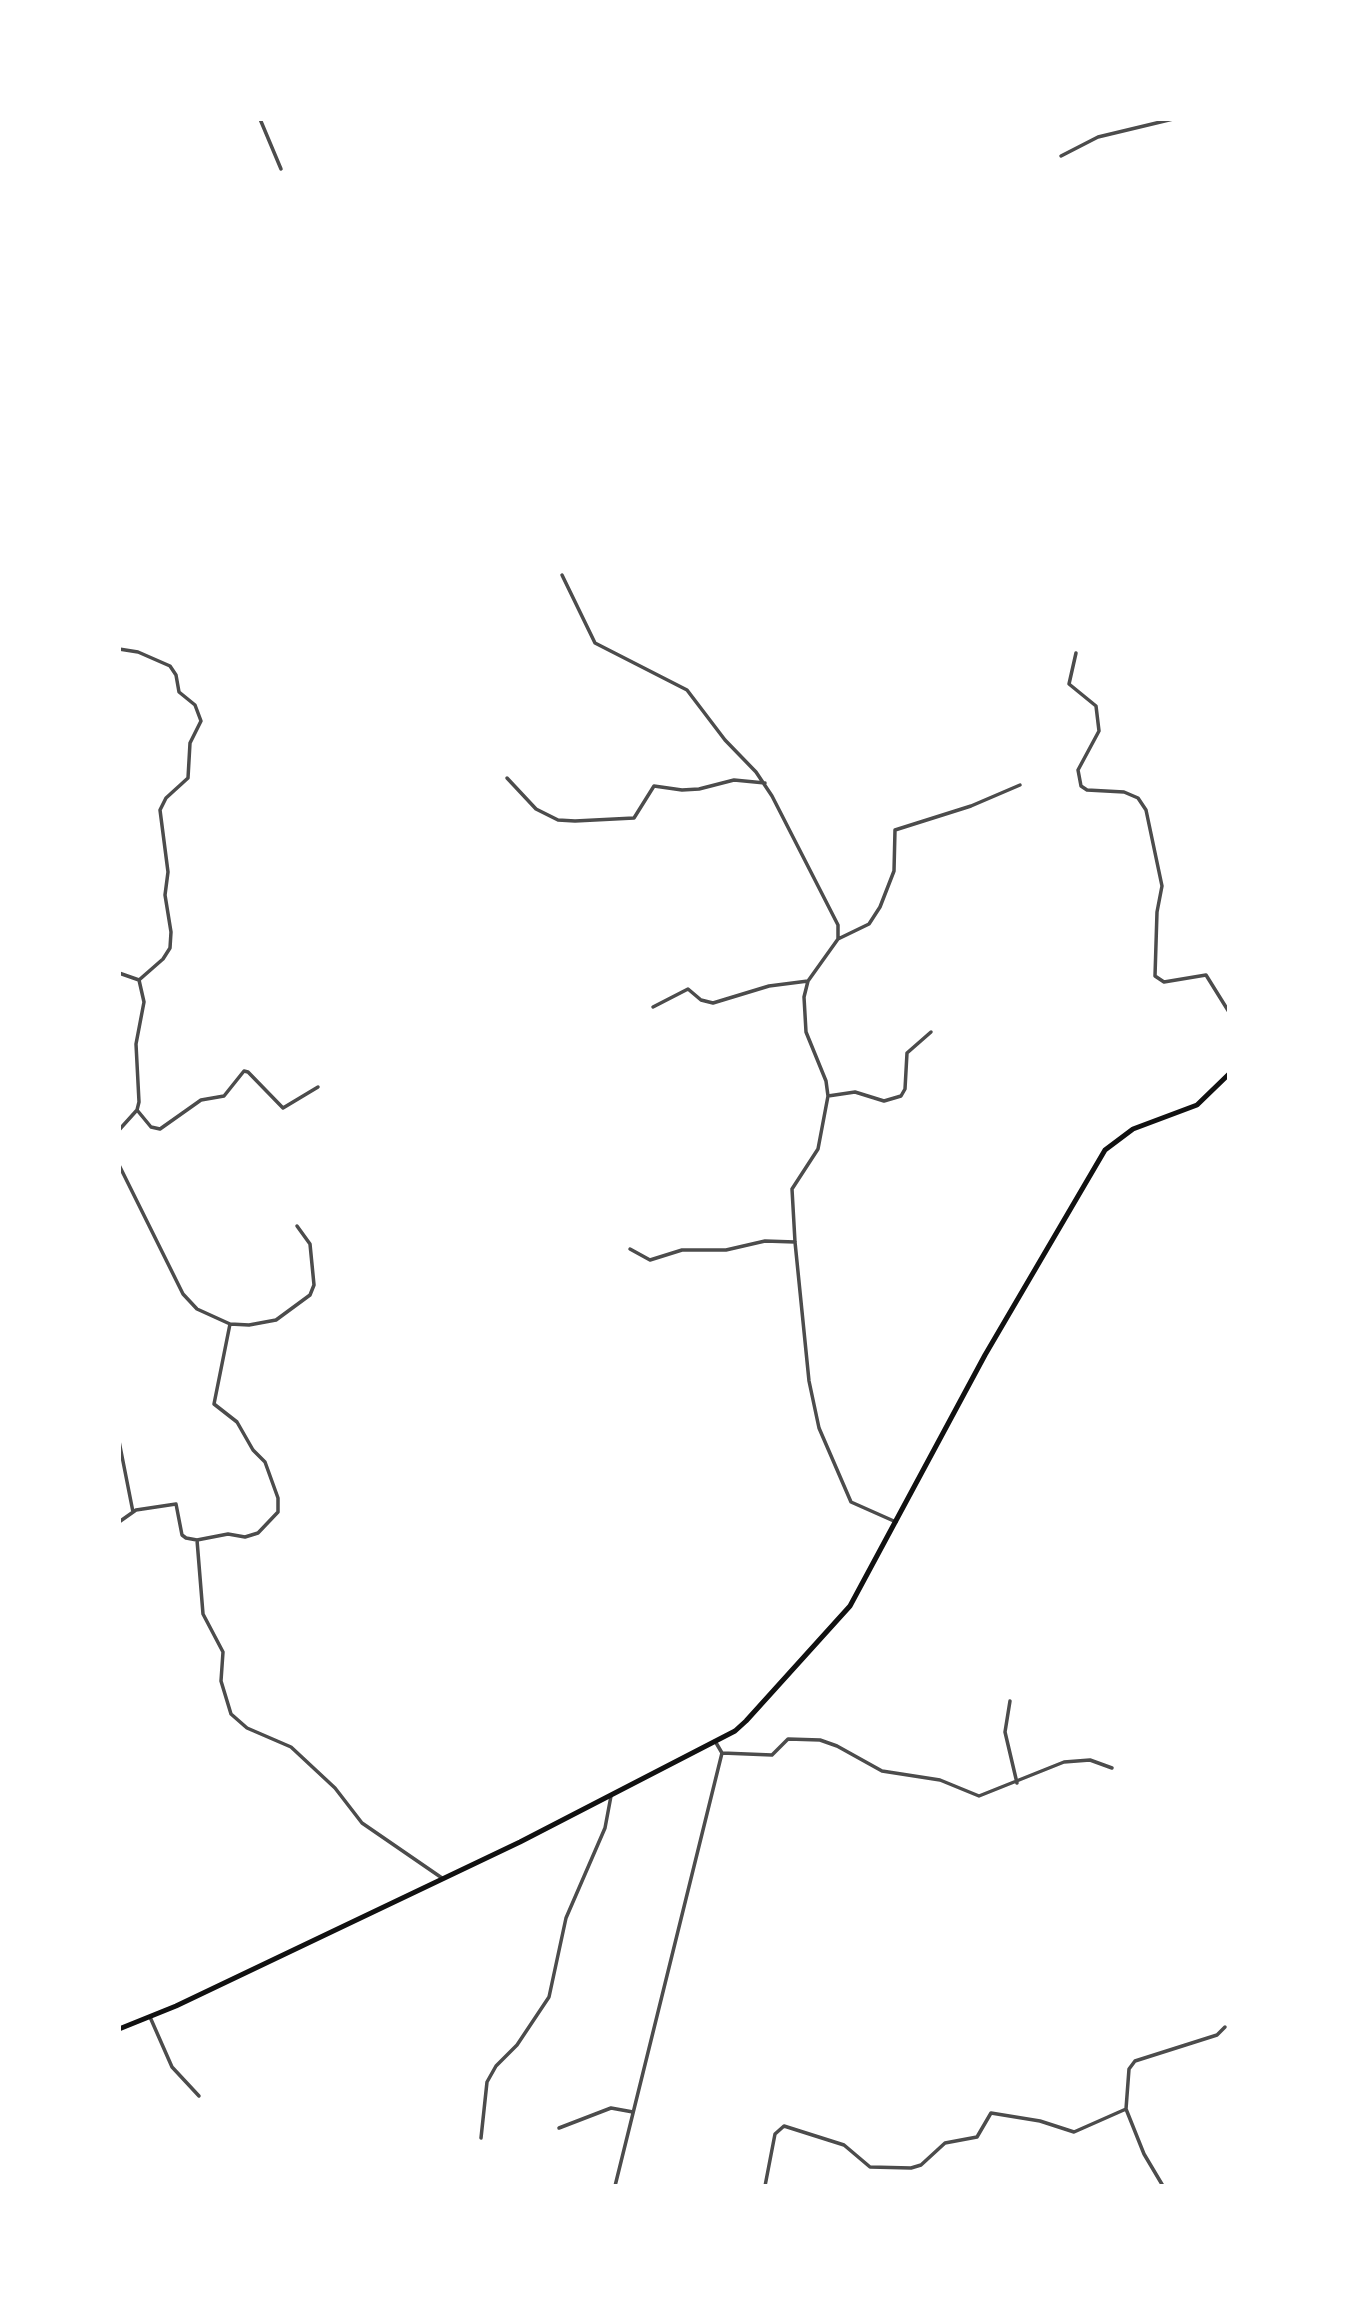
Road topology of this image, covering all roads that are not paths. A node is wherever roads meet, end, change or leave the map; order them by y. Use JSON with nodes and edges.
{"nodes":[{"id":1,"x":260,"y":119,"type":"edge"},
{"id":2,"x":1173,"y":119,"type":"edge"},
{"id":3,"x":1061,"y":156,"type":"dead end"},
{"id":4,"x":281,"y":169,"type":"dead end"},
{"id":5,"x":562,"y":575,"type":"dead end"},
{"id":6,"x":119,"y":649,"type":"edge"},
{"id":7,"x":1076,"y":653,"type":"dead end"},
{"id":8,"x":507,"y":778,"type":"dead end"},
{"id":9,"x":765,"y":783,"type":"junction"},
{"id":10,"x":1020,"y":785,"type":"dead end"},
{"id":11,"x":838,"y":939,"type":"junction"},
{"id":12,"x":119,"y":973,"type":"edge"},
{"id":13,"x":139,"y":979,"type":"junction"},
{"id":14,"x":808,"y":981,"type":"junction"},
{"id":15,"x":653,"y":1006,"type":"dead end"},
{"id":16,"x":1229,"y":1012,"type":"edge"},
{"id":17,"x":931,"y":1032,"type":"dead end"},
{"id":18,"x":1229,"y":1074,"type":"edge"},
{"id":19,"x":318,"y":1087,"type":"dead end"},
{"id":20,"x":828,"y":1096,"type":"junction"},
{"id":21,"x":137,"y":1110,"type":"junction"},
{"id":22,"x":119,"y":1130,"type":"edge"},
{"id":23,"x":119,"y":1166,"type":"edge"},
{"id":24,"x":297,"y":1226,"type":"dead end"},
{"id":25,"x":795,"y":1242,"type":"junction"},
{"id":26,"x":629,"y":1248,"type":"dead end"},
{"id":27,"x":230,"y":1324,"type":"junction"},
{"id":28,"x":119,"y":1441,"type":"edge"},
{"id":29,"x":133,"y":1512,"type":"junction"},
{"id":30,"x":119,"y":1522,"type":"edge"},
{"id":31,"x":896,"y":1522,"type":"junction"},
{"id":32,"x":197,"y":1540,"type":"junction"},
{"id":33,"x":1010,"y":1701,"type":"dead end"},
{"id":34,"x":715,"y":1741,"type":"junction"},
{"id":35,"x":722,"y":1753,"type":"junction"},
{"id":36,"x":1112,"y":1768,"type":"dead end"},
{"id":37,"x":1017,"y":1783,"type":"junction"},
{"id":38,"x":611,"y":1796,"type":"junction"},
{"id":39,"x":442,"y":1878,"type":"junction"},
{"id":40,"x":150,"y":2017,"type":"junction"},
{"id":41,"x":1226,"y":2027,"type":"dead end"},
{"id":42,"x":119,"y":2029,"type":"edge"},
{"id":43,"x":199,"y":2096,"type":"dead end"},
{"id":44,"x":1126,"y":2109,"type":"junction"},
{"id":45,"x":633,"y":2112,"type":"junction"},
{"id":46,"x":559,"y":2128,"type":"dead end"},
{"id":47,"x":481,"y":2138,"type":"dead end"},
{"id":48,"x":615,"y":2186,"type":"edge"},
{"id":49,"x":765,"y":2186,"type":"edge"},
{"id":50,"x":1163,"y":2186,"type":"edge"}],
"edges":[{"from":1,"to":4,"type":"street"},
{"from":2,"to":3,"type":"street"},
{"from":5,"to":9,"type":"street"},
{"from":6,"to":13,"type":"street"},
{"from":7,"to":16,"type":"street"},
{"from":8,"to":9,"type":"street"},
{"from":9,"to":11,"type":"street"},
{"from":10,"to":11,"type":"street"},
{"from":11,"to":14,"type":"street"},
{"from":12,"to":13,"type":"street"},
{"from":13,"to":21,"type":"street"},
{"from":14,"to":15,"type":"street"},
{"from":14,"to":20,"type":"street"},
{"from":17,"to":20,"type":"street"},
{"from":18,"to":31,"type":"main road"},
{"from":19,"to":21,"type":"street"},
{"from":20,"to":25,"type":"street"},
{"from":21,"to":22,"type":"street"},
{"from":23,"to":27,"type":"street"},
{"from":24,"to":27,"type":"street"},
{"from":25,"to":26,"type":"street"},
{"from":25,"to":31,"type":"street"},
{"from":27,"to":32,"type":"street"},
{"from":28,"to":29,"type":"street"},
{"from":29,"to":30,"type":"street"},
{"from":29,"to":32,"type":"street"},
{"from":31,"to":34,"type":"main road"},
{"from":32,"to":39,"type":"street"},
{"from":33,"to":37,"type":"street"},
{"from":34,"to":35,"type":"street"},
{"from":34,"to":38,"type":"main road"},
{"from":35,"to":37,"type":"street"},
{"from":35,"to":45,"type":"street"},
{"from":36,"to":37,"type":"street"},
{"from":38,"to":39,"type":"main road"},
{"from":38,"to":47,"type":"street"},
{"from":39,"to":40,"type":"main road"},
{"from":40,"to":42,"type":"main road"},
{"from":40,"to":43,"type":"street"},
{"from":41,"to":44,"type":"street"},
{"from":44,"to":49,"type":"street"},
{"from":44,"to":50,"type":"street"},
{"from":45,"to":46,"type":"street"},
{"from":45,"to":48,"type":"street"}]}
